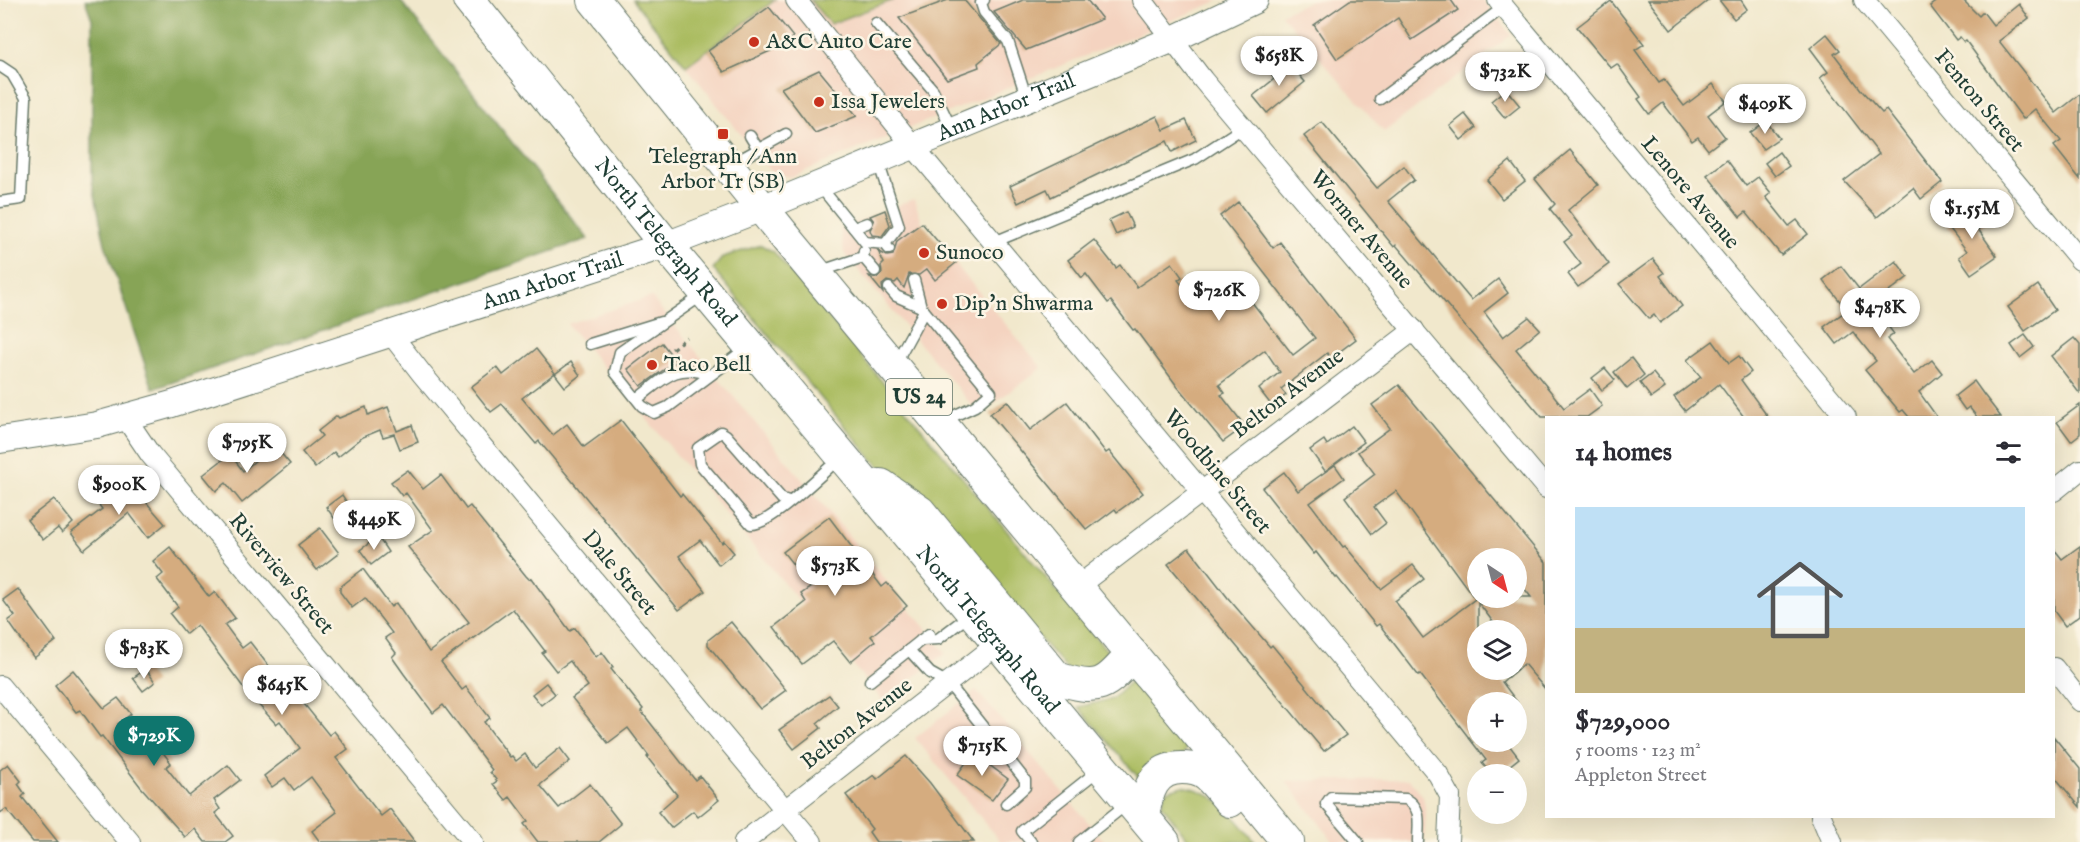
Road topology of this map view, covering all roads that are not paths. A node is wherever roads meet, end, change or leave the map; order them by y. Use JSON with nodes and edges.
{"nodes":[{"id":1,"x":469,"y":0,"type":"edge"},
{"id":2,"x":570,"y":0,"type":"edge"},
{"id":3,"x":594,"y":0,"type":"edge"},
{"id":4,"x":796,"y":0,"type":"edge"},
{"id":5,"x":984,"y":0,"type":"edge"},
{"id":6,"x":1142,"y":0,"type":"edge"},
{"id":7,"x":1255,"y":0,"type":"edge"},
{"id":8,"x":1864,"y":0,"type":"edge"},
{"id":9,"x":1501,"y":4,"type":"edge"},
{"id":10,"x":876,"y":23,"type":"dead end"},
{"id":11,"x":1171,"y":40,"type":"junction"},
{"id":12,"x":0,"y":66,"type":"edge"},
{"id":13,"x":656,"y":78,"type":"junction"},
{"id":14,"x":1028,"y":99,"type":"junction"},
{"id":15,"x":1380,"y":99,"type":"dead end"},
{"id":16,"x":1244,"y":128,"type":"junction"},
{"id":17,"x":952,"y":130,"type":"junction"},
{"id":18,"x":786,"y":134,"type":"dead end"},
{"id":19,"x":750,"y":136,"type":"dead end"},
{"id":20,"x":913,"y":146,"type":"junction"},
{"id":21,"x":758,"y":149,"type":"junction"},
{"id":22,"x":878,"y":161,"type":"junction"},
{"id":23,"x":727,"y":166,"type":"junction"},
{"id":24,"x":819,"y":185,"type":"junction"},
{"id":25,"x":0,"y":202,"type":"edge"},
{"id":26,"x":762,"y":208,"type":"junction"},
{"id":27,"x":867,"y":223,"type":"dead end"},
{"id":28,"x":854,"y":228,"type":"junction"},
{"id":29,"x":865,"y":242,"type":"junction"},
{"id":30,"x":994,"y":242,"type":"junction"},
{"id":31,"x":666,"y":244,"type":"junction"},
{"id":32,"x":863,"y":257,"type":"junction"},
{"id":33,"x":2080,"y":260,"type":"edge"},
{"id":34,"x":875,"y":271,"type":"dead end"},
{"id":35,"x":815,"y":273,"type":"junction"},
{"id":36,"x":914,"y":280,"type":"dead end"},
{"id":37,"x":889,"y":288,"type":"dead end"},
{"id":38,"x":706,"y":293,"type":"junction"},
{"id":39,"x":922,"y":309,"type":"junction"},
{"id":40,"x":667,"y":320,"type":"junction"},
{"id":41,"x":1414,"y":330,"type":"junction"},
{"id":42,"x":391,"y":334,"type":"junction"},
{"id":43,"x":590,"y":344,"type":"dead end"},
{"id":44,"x":750,"y":345,"type":"junction"},
{"id":45,"x":894,"y":366,"type":"junction"},
{"id":46,"x":710,"y":375,"type":"junction"},
{"id":47,"x":637,"y":399,"type":"junction"},
{"id":48,"x":1845,"y":416,"type":"edge"},
{"id":49,"x":125,"y":417,"type":"junction"},
{"id":50,"x":941,"y":423,"type":"junction"},
{"id":51,"x":0,"y":440,"type":"edge"},
{"id":52,"x":845,"y":459,"type":"junction"},
{"id":53,"x":2080,"y":470,"type":"edge"},
{"id":54,"x":1545,"y":487,"type":"edge"},
{"id":55,"x":1200,"y":490,"type":"junction"},
{"id":56,"x":2055,"y":490,"type":"edge"},
{"id":57,"x":789,"y":501,"type":"junction"},
{"id":58,"x":1077,"y":586,"type":"junction"},
{"id":59,"x":973,"y":612,"type":"junction"},
{"id":60,"x":999,"y":643,"type":"junction"},
{"id":61,"x":909,"y":650,"type":"junction"},
{"id":62,"x":1132,"y":654,"type":"junction"},
{"id":63,"x":2055,"y":669,"type":"edge"},
{"id":64,"x":870,"y":681,"type":"dead end"},
{"id":65,"x":948,"y":683,"type":"junction"},
{"id":66,"x":0,"y":686,"type":"edge"},
{"id":67,"x":2080,"y":701,"type":"edge"},
{"id":68,"x":1102,"y":767,"type":"junction"},
{"id":69,"x":1006,"y":804,"type":"dead end"},
{"id":70,"x":1137,"y":809,"type":"junction"},
{"id":71,"x":786,"y":811,"type":"junction"},
{"id":72,"x":1822,"y":818,"type":"edge"},
{"id":73,"x":130,"y":842,"type":"edge"},
{"id":74,"x":473,"y":842,"type":"edge"},
{"id":75,"x":744,"y":842,"type":"edge"},
{"id":76,"x":812,"y":842,"type":"edge"},
{"id":77,"x":1031,"y":842,"type":"edge"},
{"id":78,"x":1079,"y":842,"type":"edge"},
{"id":79,"x":1164,"y":842,"type":"edge"},
{"id":80,"x":1266,"y":842,"type":"edge"},
{"id":81,"x":1288,"y":842,"type":"edge"},
{"id":82,"x":1358,"y":842,"type":"edge"},
{"id":83,"x":1418,"y":842,"type":"edge"},
{"id":84,"x":1448,"y":842,"type":"edge"},
{"id":85,"x":1832,"y":842,"type":"edge"}],
"edges":[{"from":1,"to":31,"type":"main road","name":"North Telegraph Road"},
{"from":2,"to":13,"type":"main road"},
{"from":3,"to":13,"type":"main road","number":"US 24"},
{"from":4,"to":20,"type":"street","name":"Woodbine Street"},
{"from":5,"to":14,"type":"lane"},
{"from":6,"to":11,"type":"street","name":"Wormer Avenue"},
{"from":7,"to":11,"type":"street","name":"Ann Arbor Trail"},
{"from":8,"to":33,"type":"street","name":"Fenton Street"},
{"from":9,"to":15,"type":"lane"},
{"from":9,"to":48,"type":"street","name":"Lenore Avenue"},
{"from":10,"to":17,"type":"lane"},
{"from":11,"to":14,"type":"street","name":"Ann Arbor Trail"},
{"from":11,"to":16,"type":"street","name":"Wormer Avenue"},
{"from":12,"to":25,"type":"lane"},
{"from":13,"to":23,"type":"main road","number":"US 24"},
{"from":14,"to":17,"type":"street","name":"Ann Arbor Trail"},
{"from":16,"to":30,"type":"lane"},
{"from":16,"to":41,"type":"street","name":"Wormer Avenue"},
{"from":17,"to":20,"type":"street","name":"Ann Arbor Trail"},
{"from":18,"to":21,"type":"lane"},
{"from":19,"to":21,"type":"lane"},
{"from":20,"to":22,"type":"street","name":"Ann Arbor Trail"},
{"from":20,"to":30,"type":"street","name":"Woodbine Street"},
{"from":21,"to":23,"type":"lane"},
{"from":22,"to":24,"type":"street","name":"Ann Arbor Trail"},
{"from":22,"to":29,"type":"lane"},
{"from":23,"to":26,"type":"main road","number":"US 24"},
{"from":24,"to":26,"type":"street","name":"Ann Arbor Trail"},
{"from":24,"to":28,"type":"lane"},
{"from":26,"to":31,"type":"street","name":"Ann Arbor Trail"},
{"from":26,"to":35,"type":"main road","number":"US 24"},
{"from":27,"to":28,"type":"lane"},
{"from":28,"to":29,"type":"lane"},
{"from":29,"to":32,"type":"lane"},
{"from":30,"to":55,"type":"street","name":"Woodbine Street"},
{"from":31,"to":38,"type":"main road","name":"North Telegraph Road"},
{"from":31,"to":42,"type":"street","name":"Ann Arbor Trail"},
{"from":32,"to":34,"type":"lane"},
{"from":32,"to":35,"type":"lane"},
{"from":35,"to":45,"type":"main road","number":"US 24"},
{"from":36,"to":39,"type":"lane"},
{"from":37,"to":39,"type":"lane"},
{"from":38,"to":40,"type":"lane"},
{"from":38,"to":44,"type":"main road","name":"North Telegraph Road"},
{"from":39,"to":45,"type":"lane"},
{"from":39,"to":50,"type":"lane"},
{"from":40,"to":43,"type":"lane"},
{"from":40,"to":47,"type":"lane"},
{"from":41,"to":54,"type":"street","name":"Wormer Avenue"},
{"from":41,"to":55,"type":"street","name":"Belton Avenue"},
{"from":42,"to":49,"type":"street","name":"Ann Arbor Trail"},
{"from":42,"to":71,"type":"street","name":"Dale Street"},
{"from":44,"to":46,"type":"lane"},
{"from":44,"to":52,"type":"main road","name":"North Telegraph Road"},
{"from":45,"to":50,"type":"main road","number":"US 24"},
{"from":46,"to":47,"type":"lane"},
{"from":46,"to":47,"type":"lane"},
{"from":49,"to":51,"type":"street","name":"Ann Arbor Trail"},
{"from":49,"to":74,"type":"street","name":"Riverview Street"},
{"from":50,"to":58,"type":"main road","number":"US 24"},
{"from":52,"to":57,"type":"lane"},
{"from":52,"to":59,"type":"main road","name":"North Telegraph Road"},
{"from":52,"to":62,"type":"main road"},
{"from":53,"to":56,"type":"street"},
{"from":55,"to":58,"type":"street","name":"Belton Avenue"},
{"from":55,"to":84,"type":"street","name":"Woodbine Street"},
{"from":57,"to":57,"type":"lane"},
{"from":58,"to":62,"type":"main road","number":"US 24"},
{"from":59,"to":60,"type":"main road","name":"North Telegraph Road"},
{"from":59,"to":61,"type":"lane"},
{"from":60,"to":65,"type":"street","name":"Belton Avenue"},
{"from":60,"to":68,"type":"main road","name":"North Telegraph Road"},
{"from":61,"to":64,"type":"lane"},
{"from":61,"to":65,"type":"lane"},
{"from":62,"to":81,"type":"main road","number":"US 24"},
{"from":63,"to":67,"type":"street"},
{"from":65,"to":69,"type":"lane"},
{"from":65,"to":71,"type":"street","name":"Belton Avenue"},
{"from":66,"to":73,"type":"street"},
{"from":68,"to":70,"type":"main road","name":"North Telegraph Road"},
{"from":68,"to":77,"type":"lane"},
{"from":70,"to":78,"type":"lane"},
{"from":70,"to":79,"type":"main road","name":"North Telegraph Road"},
{"from":70,"to":80,"type":"main road"},
{"from":71,"to":75,"type":"street","name":"Belton Avenue"},
{"from":71,"to":76,"type":"street","name":"Dale Street"},
{"from":72,"to":85,"type":"street"},
{"from":82,"to":83,"type":"lane"}]}
